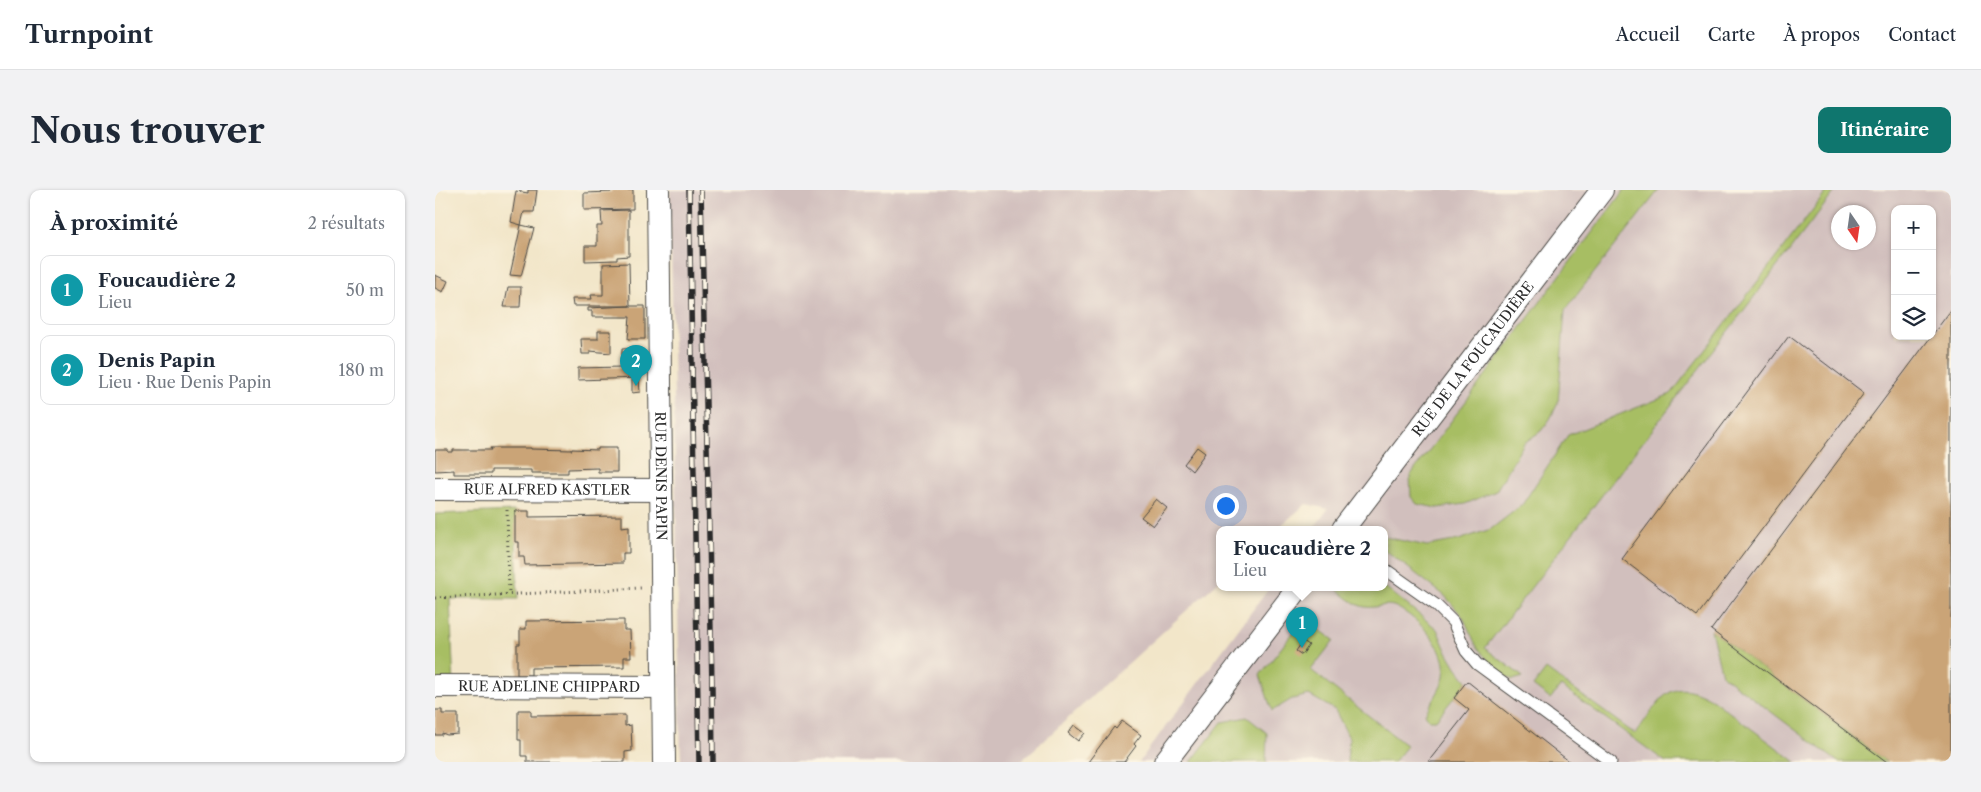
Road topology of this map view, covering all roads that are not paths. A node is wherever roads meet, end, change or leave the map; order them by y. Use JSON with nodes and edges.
{"nodes":[{"id":1,"x":658,"y":190,"type":"edge"},
{"id":2,"x":1602,"y":190,"type":"edge"},
{"id":3,"x":435,"y":488,"type":"edge"},
{"id":4,"x":661,"y":490,"type":"junction"},
{"id":5,"x":1345,"y":526,"type":"edge"},
{"id":6,"x":1388,"y":570,"type":"edge"},
{"id":7,"x":1296,"y":591,"type":"edge"},
{"id":8,"x":435,"y":686,"type":"edge"},
{"id":9,"x":663,"y":687,"type":"junction"},
{"id":10,"x":664,"y":762,"type":"edge"},
{"id":11,"x":1165,"y":762,"type":"edge"},
{"id":12,"x":1611,"y":762,"type":"edge"}],
"edges":[{"from":1,"to":4,"type":"street","name":"RUE DENIS PAPIN"},
{"from":2,"to":5,"type":"street","name":"RUE DE LA FOUCAUDIÈRE"},
{"from":3,"to":4,"type":"street","name":"RUE ALFRED KASTLER"},
{"from":4,"to":9,"type":"street","name":"RUE DENIS PAPIN"},
{"from":6,"to":12,"type":"lane"},
{"from":7,"to":11,"type":"street"},
{"from":8,"to":9,"type":"street","name":"RUE ADELINE CHIPPARD"},
{"from":9,"to":10,"type":"street","name":"RUE DENIS PAPIN"}]}
